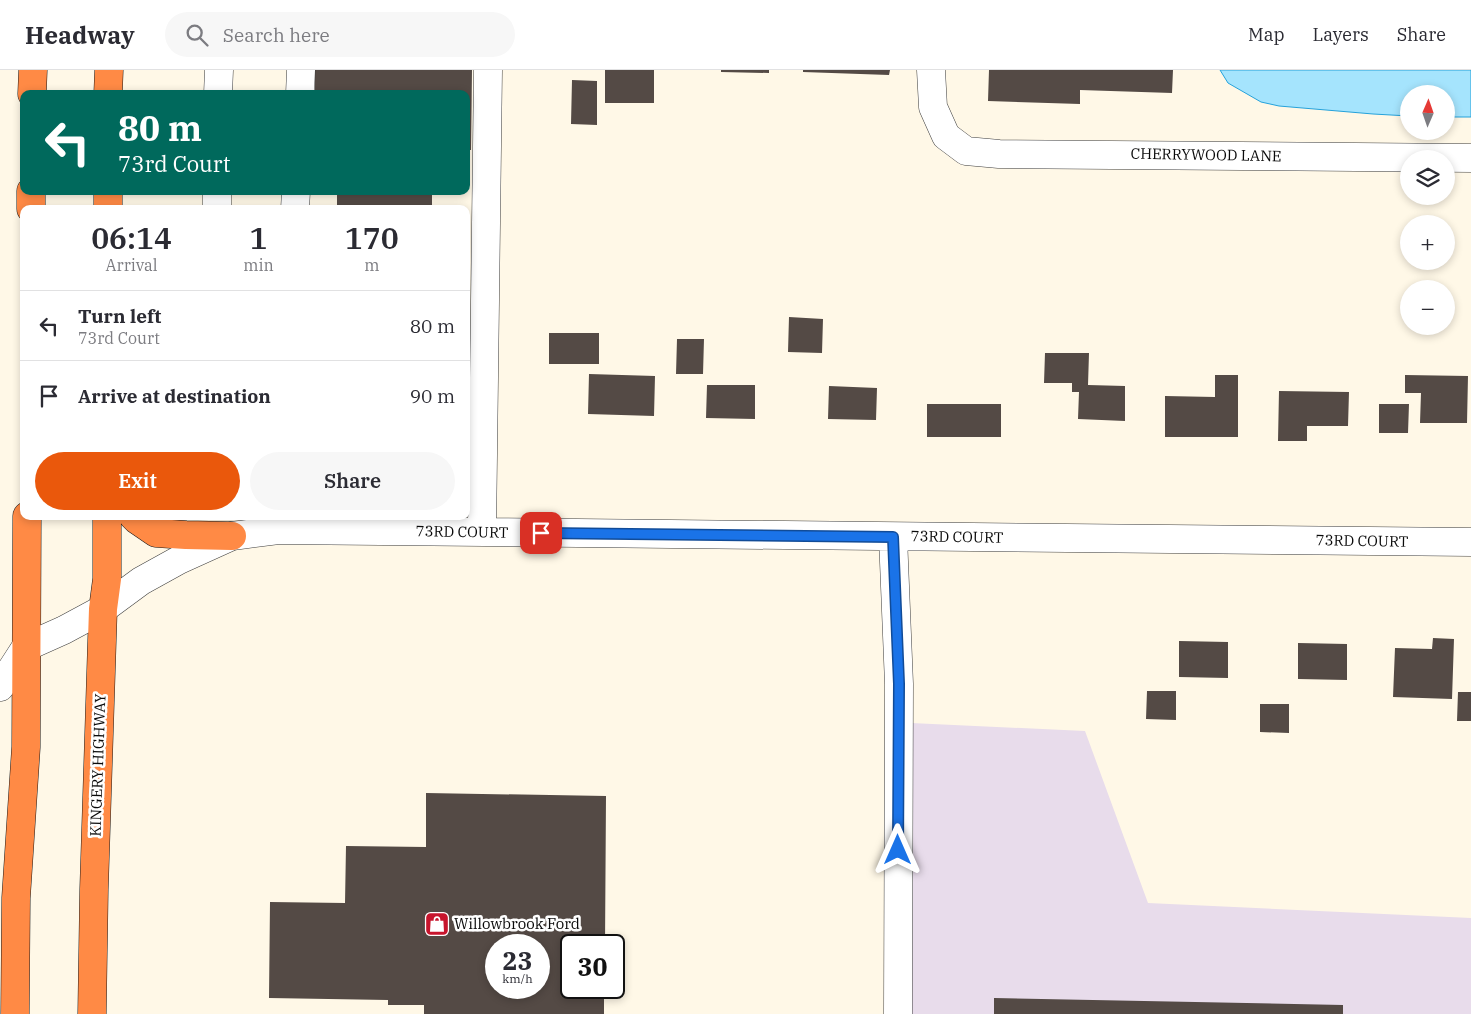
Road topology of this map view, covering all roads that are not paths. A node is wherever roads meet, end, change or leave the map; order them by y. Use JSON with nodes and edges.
{"nodes":[{"id":1,"x":33,"y":70,"type":"edge"},
{"id":2,"x":108,"y":70,"type":"edge"},
{"id":3,"x":219,"y":70,"type":"edge"},
{"id":4,"x":301,"y":70,"type":"edge"},
{"id":5,"x":488,"y":70,"type":"edge"},
{"id":6,"x":931,"y":70,"type":"edge"},
{"id":7,"x":32,"y":90,"type":"edge"},
{"id":8,"x":108,"y":90,"type":"edge"},
{"id":9,"x":218,"y":90,"type":"edge"},
{"id":10,"x":300,"y":90,"type":"edge"},
{"id":11,"x":1471,"y":158,"type":"edge"},
{"id":12,"x":475,"y":438,"type":"edge"},
{"id":13,"x":27,"y":520,"type":"edge"},
{"id":14,"x":107,"y":520,"type":"edge"},
{"id":15,"x":137,"y":520,"type":"edge"},
{"id":16,"x":295,"y":523,"type":"edge"},
{"id":17,"x":482,"y":532,"type":"junction"},
{"id":18,"x":232,"y":536,"type":"junction"},
{"id":19,"x":893,"y":537,"type":"junction"},
{"id":20,"x":1471,"y":542,"type":"edge"},
{"id":21,"x":103,"y":609,"type":"junction"},
{"id":22,"x":26,"y":648,"type":"junction"},
{"id":23,"x":0,"y":687,"type":"edge"},
{"id":24,"x":14,"y":1014,"type":"edge"},
{"id":25,"x":92,"y":1014,"type":"edge"},
{"id":26,"x":898,"y":1014,"type":"edge"}],
"edges":[{"from":1,"to":7,"type":"highway"},
{"from":2,"to":8,"type":"highway"},
{"from":3,"to":9,"type":"street"},
{"from":4,"to":10,"type":"street"},
{"from":5,"to":12,"type":"street"},
{"from":6,"to":11,"type":"street","name":"CHERRYWOOD LANE"},
{"from":12,"to":17,"type":"street"},
{"from":13,"to":22,"type":"highway"},
{"from":14,"to":21,"type":"highway","name":"KINGERY HIGHWAY"},
{"from":15,"to":18,"type":"highway"},
{"from":16,"to":17,"type":"street","name":"73RD COURT"},
{"from":16,"to":18,"type":"street","name":"73RD COURT"},
{"from":17,"to":19,"type":"street","name":"73RD COURT"},
{"from":18,"to":21,"type":"street","name":"73RD COURT"},
{"from":19,"to":20,"type":"street","name":"73RD COURT"},
{"from":19,"to":26,"type":"street"},
{"from":21,"to":22,"type":"street","name":"73RD COURT"},
{"from":21,"to":25,"type":"highway","name":"KINGERY HIGHWAY"},
{"from":22,"to":23,"type":"street"},
{"from":22,"to":24,"type":"highway"}]}
